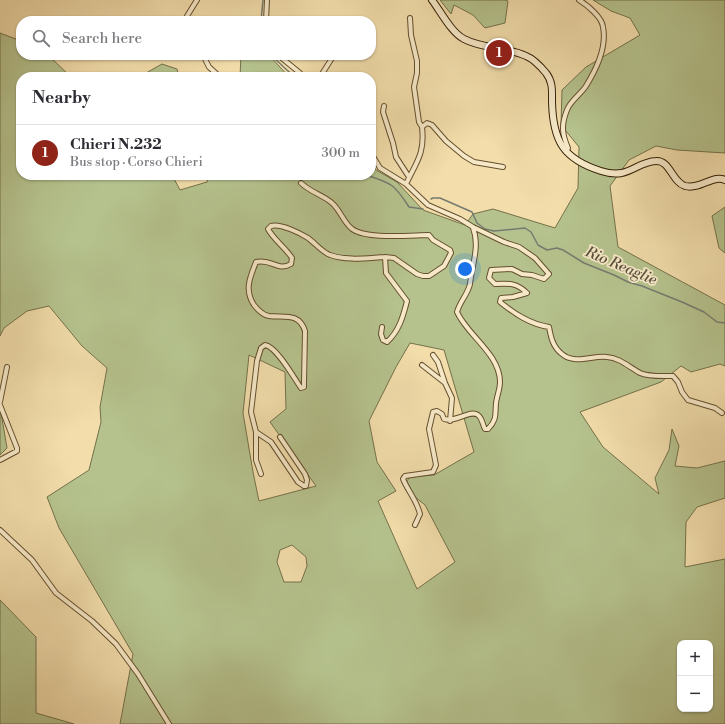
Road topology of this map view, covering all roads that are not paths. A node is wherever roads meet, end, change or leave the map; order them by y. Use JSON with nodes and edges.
{"nodes":[{"id":1,"x":197,"y":0,"type":"edge"},
{"id":2,"x":267,"y":0,"type":"edge"},
{"id":3,"x":432,"y":0,"type":"edge"},
{"id":4,"x":579,"y":0,"type":"edge"},
{"id":5,"x":187,"y":16,"type":"edge"},
{"id":6,"x":266,"y":16,"type":"edge"},
{"id":7,"x":410,"y":18,"type":"dead end"},
{"id":8,"x":206,"y":60,"type":"edge"},
{"id":9,"x":284,"y":60,"type":"edge"},
{"id":10,"x":331,"y":60,"type":"edge"},
{"id":11,"x":214,"y":72,"type":"edge"},
{"id":12,"x":299,"y":72,"type":"edge"},
{"id":13,"x":323,"y":72,"type":"edge"},
{"id":14,"x":384,"y":106,"type":"dead end"},
{"id":15,"x":422,"y":127,"type":"junction"},
{"id":16,"x":566,"y":152,"type":"junction"},
{"id":17,"x":376,"y":161,"type":"edge"},
{"id":18,"x":502,"y":167,"type":"dead end"},
{"id":19,"x":409,"y":177,"type":"junction"},
{"id":20,"x":725,"y":180,"type":"edge"},
{"id":21,"x":301,"y":184,"type":"dead end"},
{"id":22,"x":406,"y":184,"type":"junction"},
{"id":23,"x":473,"y":227,"type":"junction"},
{"id":24,"x":385,"y":257,"type":"junction"},
{"id":25,"x":382,"y":327,"type":"dead end"},
{"id":26,"x":433,"y":354,"type":"dead end"},
{"id":27,"x":422,"y":365,"type":"dead end"},
{"id":28,"x":7,"y":367,"type":"dead end"},
{"id":29,"x":445,"y":383,"type":"junction"},
{"id":30,"x":0,"y":402,"type":"edge"},
{"id":31,"x":0,"y":406,"type":"edge"},
{"id":32,"x":722,"y":413,"type":"dead end"},
{"id":33,"x":450,"y":421,"type":"junction"},
{"id":34,"x":256,"y":432,"type":"junction"},
{"id":35,"x":280,"y":437,"type":"dead end"},
{"id":36,"x":0,"y":460,"type":"edge"},
{"id":37,"x":261,"y":474,"type":"dead end"},
{"id":38,"x":415,"y":525,"type":"dead end"},
{"id":39,"x":0,"y":530,"type":"edge"},
{"id":40,"x":169,"y":724,"type":"edge"}],
"edges":[{"from":1,"to":5,"type":"street"},
{"from":2,"to":6,"type":"street"},
{"from":3,"to":16,"type":"main road"},
{"from":4,"to":16,"type":"street"},
{"from":7,"to":15,"type":"street"},
{"from":8,"to":11,"type":"street"},
{"from":9,"to":12,"type":"street"},
{"from":10,"to":13,"type":"street"},
{"from":14,"to":19,"type":"street"},
{"from":15,"to":18,"type":"street"},
{"from":15,"to":19,"type":"street"},
{"from":16,"to":20,"type":"main road"},
{"from":17,"to":22,"type":"street"},
{"from":19,"to":22,"type":"street"},
{"from":21,"to":24,"type":"street"},
{"from":22,"to":23,"type":"street"},
{"from":23,"to":32,"type":"street"},
{"from":23,"to":33,"type":"street"},
{"from":24,"to":25,"type":"street"},
{"from":24,"to":34,"type":"street"},
{"from":26,"to":29,"type":"street"},
{"from":27,"to":29,"type":"street"},
{"from":28,"to":30,"type":"street"},
{"from":29,"to":33,"type":"street"},
{"from":31,"to":36,"type":"street"},
{"from":33,"to":38,"type":"street"},
{"from":34,"to":35,"type":"street"},
{"from":34,"to":37,"type":"street"},
{"from":39,"to":40,"type":"street"}]}
